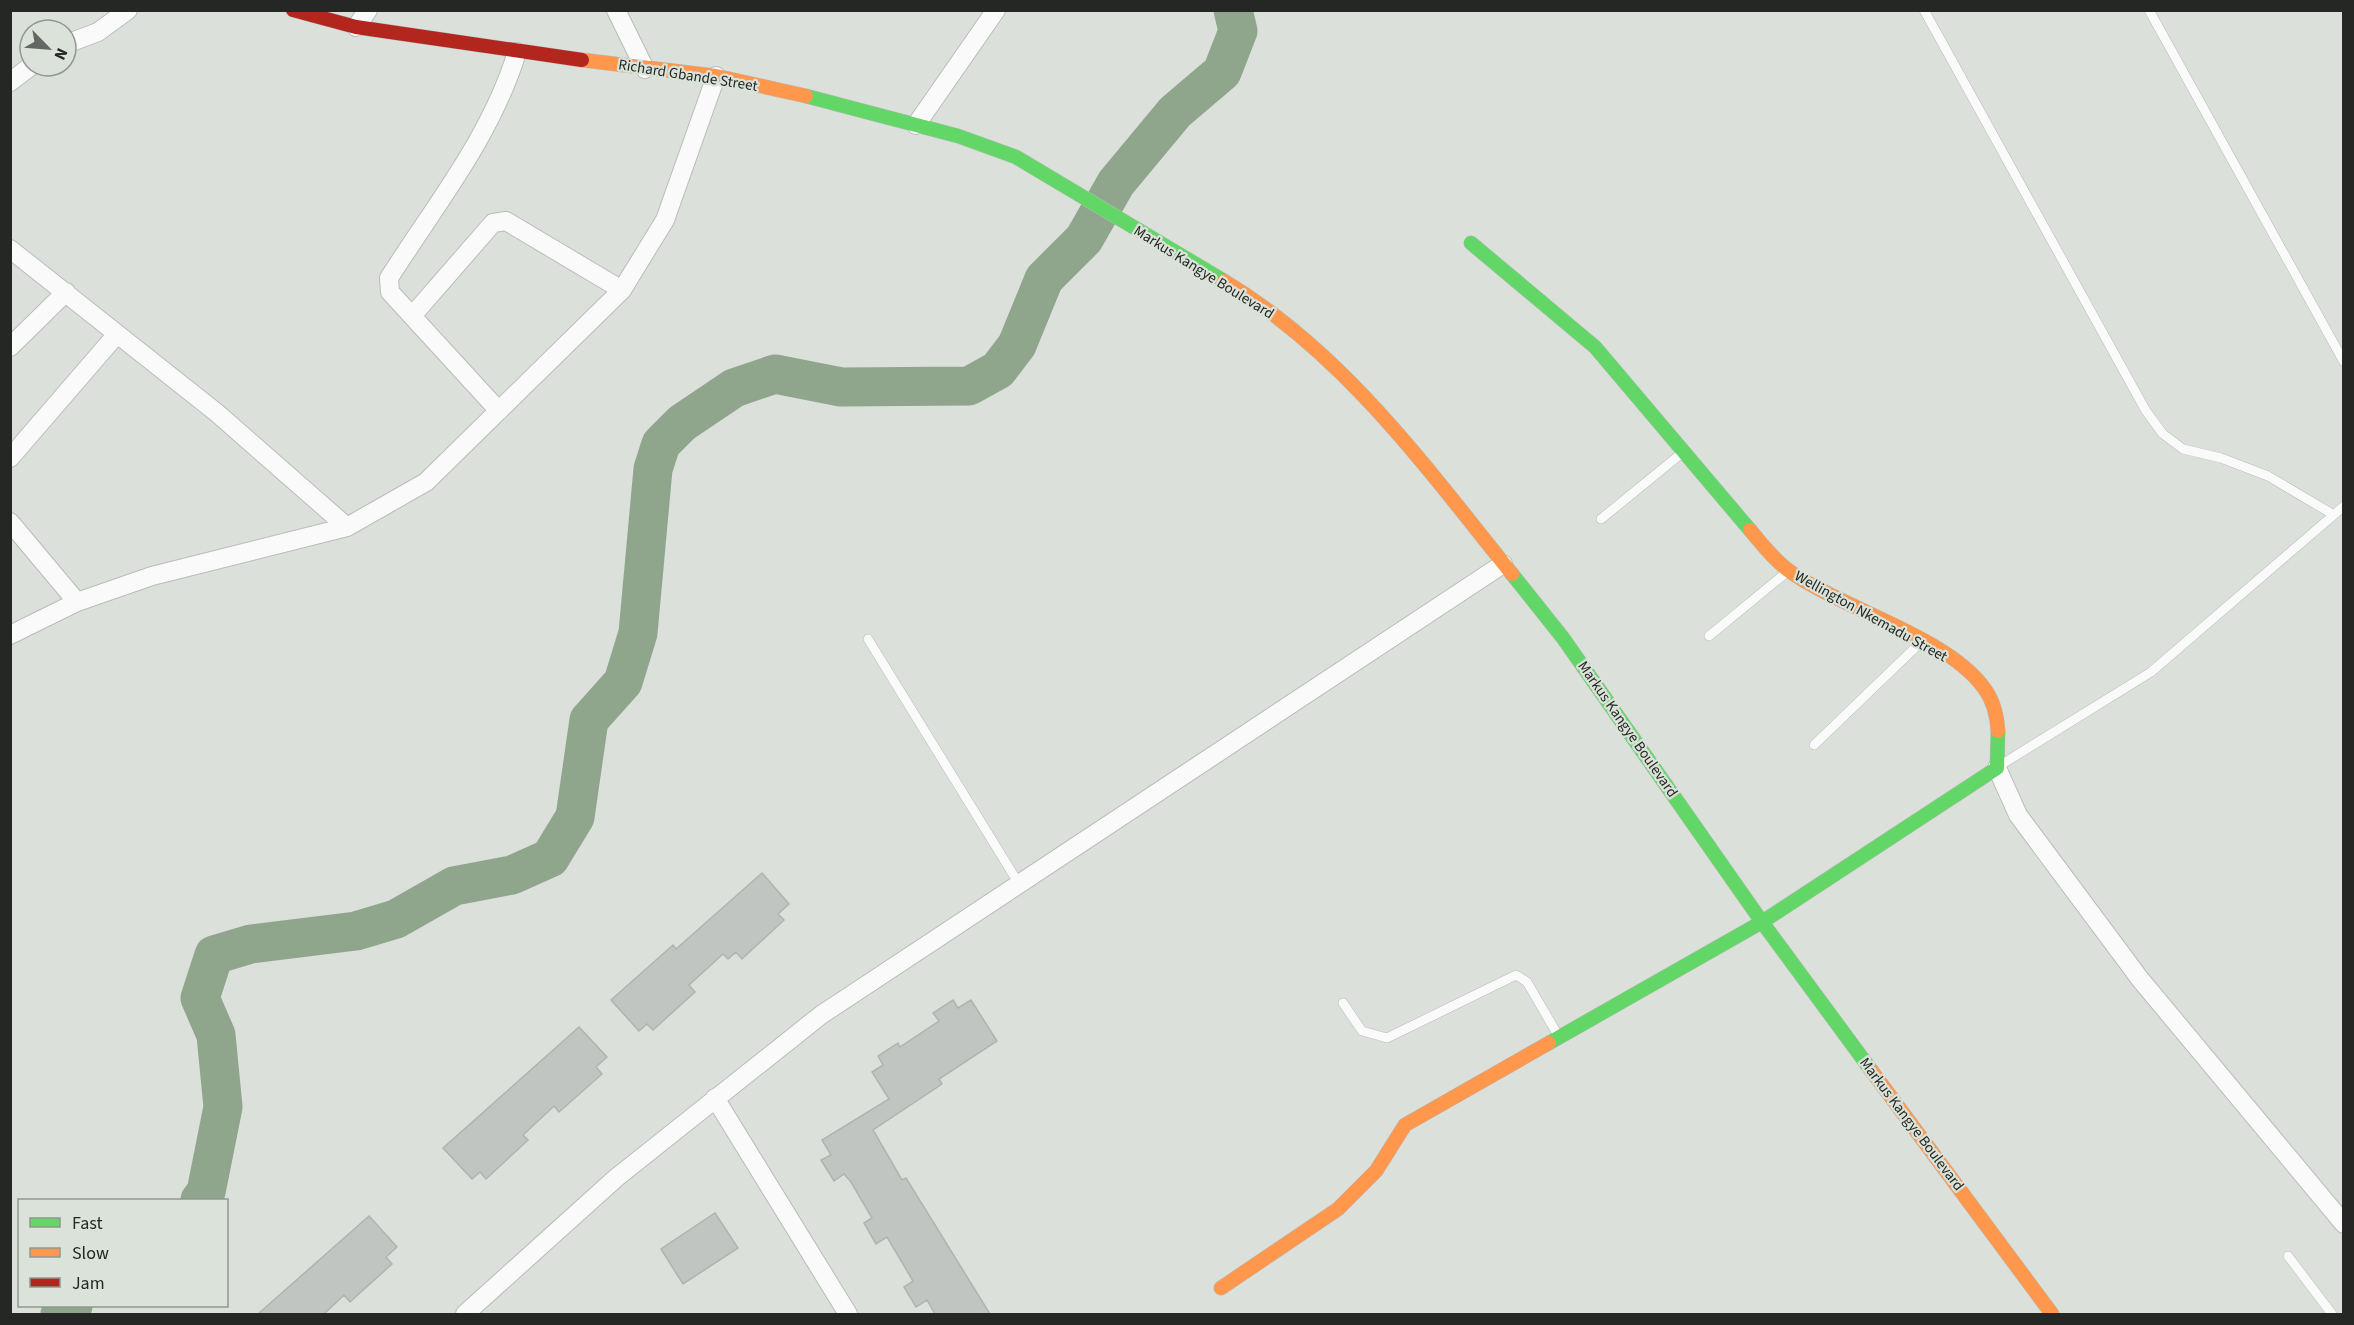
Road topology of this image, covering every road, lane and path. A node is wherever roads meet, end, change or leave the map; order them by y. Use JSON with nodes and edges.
{"nodes":[{"id":1,"x":128,"y":10,"type":"edge"},
{"id":2,"x":293,"y":10,"type":"edge"},
{"id":3,"x":368,"y":10,"type":"edge"},
{"id":4,"x":616,"y":10,"type":"edge"},
{"id":5,"x":996,"y":10,"type":"edge"},
{"id":6,"x":1924,"y":10,"type":"edge"},
{"id":7,"x":2149,"y":10,"type":"edge"},
{"id":8,"x":356,"y":27,"type":"junction"},
{"id":9,"x":78,"y":40,"type":"edge"},
{"id":10,"x":517,"y":52,"type":"junction"},
{"id":11,"x":645,"y":69,"type":"junction"},
{"id":12,"x":716,"y":76,"type":"junction"},
{"id":13,"x":916,"y":125,"type":"junction"},
{"id":14,"x":1069,"y":190,"type":"joint"},
{"id":15,"x":1471,"y":243,"type":"dead end"},
{"id":16,"x":10,"y":249,"type":"edge"},
{"id":17,"x":622,"y":290,"type":"junction"},
{"id":18,"x":66,"y":292,"type":"junction"},
{"id":19,"x":412,"y":316,"type":"junction"},
{"id":20,"x":117,"y":334,"type":"junction"},
{"id":21,"x":10,"y":347,"type":"edge"},
{"id":22,"x":2343,"y":363,"type":"edge"},
{"id":23,"x":499,"y":411,"type":"junction"},
{"id":24,"x":1683,"y":452,"type":"junction"},
{"id":25,"x":10,"y":458,"type":"edge"},
{"id":26,"x":2343,"y":506,"type":"edge"},
{"id":27,"x":2334,"y":515,"type":"junction"},
{"id":28,"x":1601,"y":519,"type":"dead end"},
{"id":29,"x":10,"y":522,"type":"edge"},
{"id":30,"x":347,"y":527,"type":"junction"},
{"id":31,"x":1503,"y":564,"type":"junction"},
{"id":32,"x":1789,"y":571,"type":"junction"},
{"id":33,"x":77,"y":602,"type":"junction"},
{"id":34,"x":10,"y":635,"type":"edge"},
{"id":35,"x":1709,"y":636,"type":"dead end"},
{"id":36,"x":868,"y":639,"type":"dead end"},
{"id":37,"x":1921,"y":642,"type":"junction"},
{"id":38,"x":1814,"y":745,"type":"dead end"},
{"id":39,"x":1997,"y":768,"type":"junction"},
{"id":40,"x":1020,"y":884,"type":"junction"},
{"id":41,"x":1762,"y":922,"type":"junction"},
{"id":42,"x":1342,"y":1003,"type":"dead end"},
{"id":43,"x":1560,"y":1039,"type":"junction"},
{"id":44,"x":715,"y":1098,"type":"junction"},
{"id":45,"x":2343,"y":1224,"type":"edge"},
{"id":46,"x":2288,"y":1256,"type":"dead end"},
{"id":47,"x":1221,"y":1288,"type":"dead end"},
{"id":48,"x":465,"y":1314,"type":"edge"},
{"id":49,"x":848,"y":1314,"type":"edge"},
{"id":50,"x":2052,"y":1314,"type":"edge"},
{"id":51,"x":2332,"y":1314,"type":"edge"}],
"edges":[{"from":1,"to":9,"type":"street"},
{"from":2,"to":8,"type":"street","name":"Richard Gbande Street"},
{"from":3,"to":8,"type":"street"},
{"from":4,"to":11,"type":"street"},
{"from":5,"to":13,"type":"street"},
{"from":6,"to":27,"type":"lane"},
{"from":7,"to":22,"type":"lane"},
{"from":8,"to":10,"type":"street","name":"Richard Gbande Street"},
{"from":10,"to":11,"type":"street","name":"Richard Gbande Street"},
{"from":10,"to":19,"type":"street"},
{"from":11,"to":12,"type":"street","name":"Richard Gbande Street"},
{"from":12,"to":13,"type":"street","name":"Richard Gbande Street"},
{"from":12,"to":17,"type":"street"},
{"from":13,"to":14,"type":"street","name":"Richard Gbande Street"},
{"from":14,"to":31,"type":"street","name":"Markus Kangye Boulevard"},
{"from":15,"to":24,"type":"street","name":"Wellington Nkemadu Street"},
{"from":16,"to":18,"type":"street"},
{"from":17,"to":19,"type":"street"},
{"from":17,"to":23,"type":"street"},
{"from":18,"to":20,"type":"street"},
{"from":18,"to":21,"type":"street"},
{"from":19,"to":23,"type":"street"},
{"from":20,"to":25,"type":"street"},
{"from":20,"to":30,"type":"street"},
{"from":23,"to":30,"type":"street"},
{"from":24,"to":28,"type":"lane"},
{"from":24,"to":32,"type":"street","name":"Wellington Nkemadu Street"},
{"from":26,"to":27,"type":"lane"},
{"from":27,"to":39,"type":"lane"},
{"from":29,"to":33,"type":"street"},
{"from":30,"to":33,"type":"street"},
{"from":31,"to":40,"type":"street"},
{"from":31,"to":41,"type":"street","name":"Markus Kangye Boulevard"},
{"from":32,"to":35,"type":"lane"},
{"from":32,"to":37,"type":"street","name":"Wellington Nkemadu Street"},
{"from":33,"to":34,"type":"street"},
{"from":36,"to":40,"type":"lane"},
{"from":37,"to":38,"type":"lane"},
{"from":37,"to":39,"type":"street","name":"Wellington Nkemadu Street"},
{"from":39,"to":41,"type":"street"},
{"from":39,"to":45,"type":"street"},
{"from":40,"to":44,"type":"street"},
{"from":41,"to":43,"type":"street"},
{"from":41,"to":50,"type":"street","name":"Markus Kangye Boulevard"},
{"from":42,"to":43,"type":"lane"},
{"from":43,"to":47,"type":"street"},
{"from":44,"to":48,"type":"street"},
{"from":44,"to":49,"type":"street"},
{"from":46,"to":51,"type":"lane"}]}
